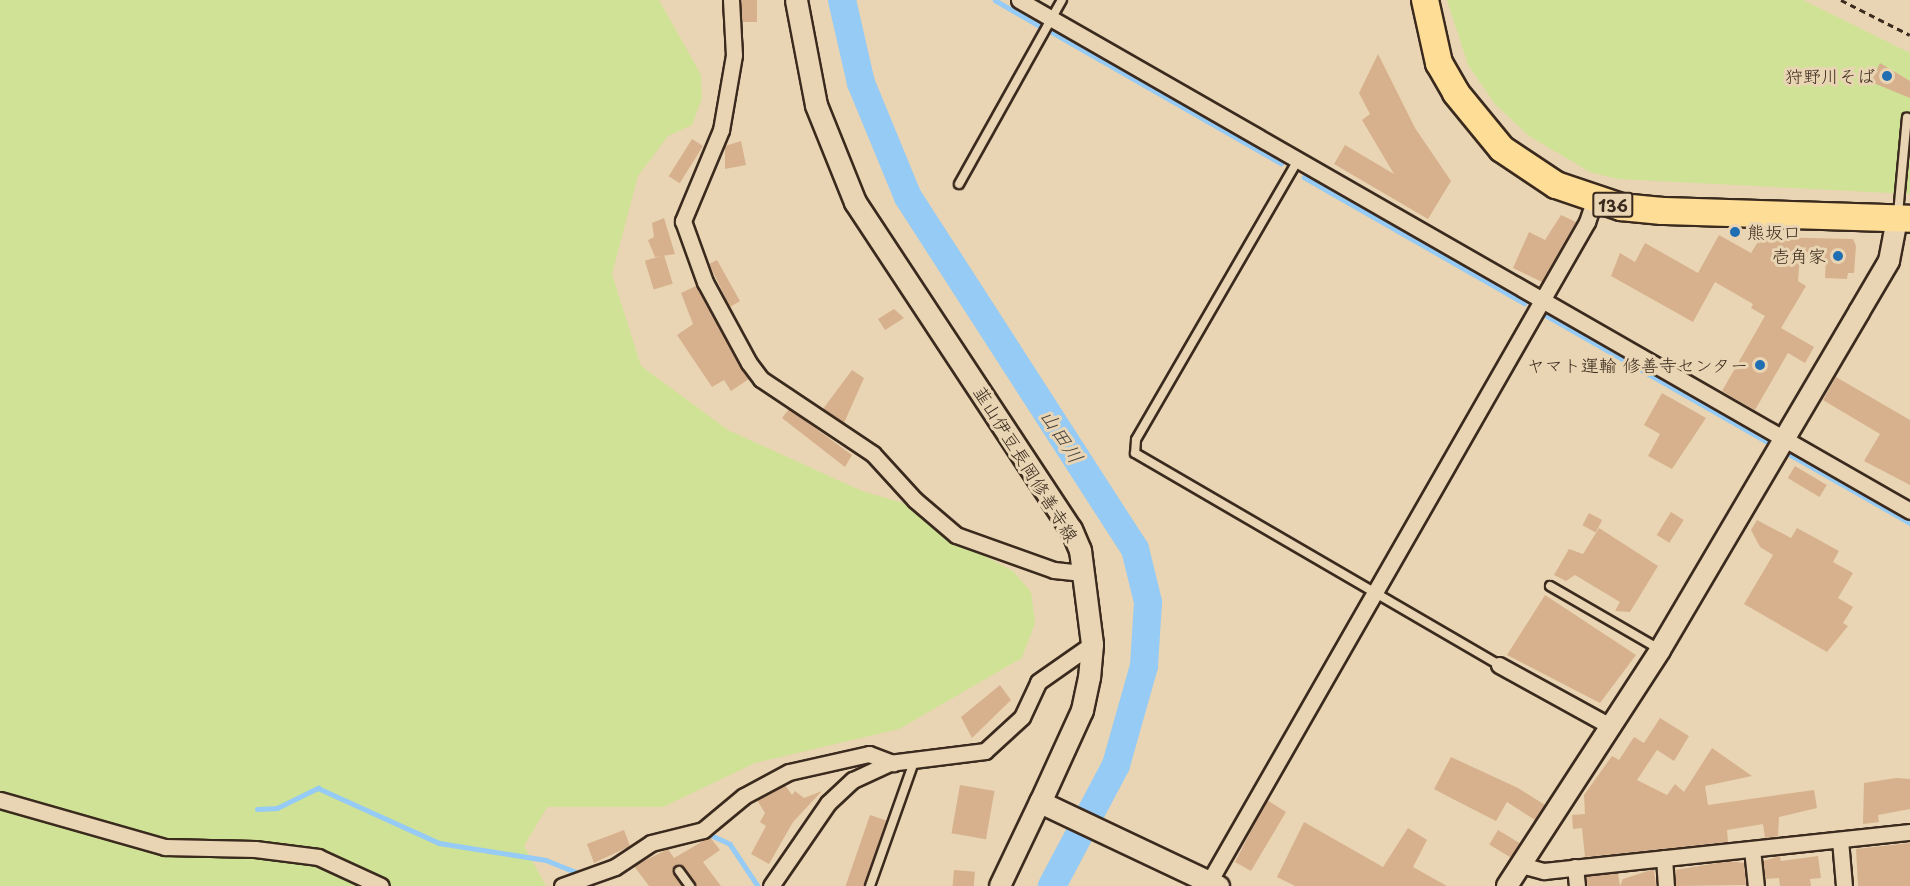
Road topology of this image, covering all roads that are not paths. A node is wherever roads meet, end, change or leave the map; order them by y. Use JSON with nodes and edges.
{"nodes":[{"id":1,"x":731,"y":0,"type":"edge"},
{"id":2,"x":796,"y":0,"type":"edge"},
{"id":3,"x":1019,"y":0,"type":"edge"},
{"id":4,"x":1062,"y":0,"type":"edge"},
{"id":5,"x":1425,"y":0,"type":"edge"},
{"id":6,"x":1051,"y":19,"type":"junction"},
{"id":7,"x":1906,"y":117,"type":"dead end"},
{"id":8,"x":1298,"y":160,"type":"junction"},
{"id":9,"x":959,"y":184,"type":"dead end"},
{"id":10,"x":1595,"y":199,"type":"junction"},
{"id":11,"x":1904,"y":219,"type":"edge"},
{"id":12,"x":1542,"y":300,"type":"junction"},
{"id":13,"x":1783,"y":437,"type":"junction"},
{"id":14,"x":1910,"y":511,"type":"edge"},
{"id":15,"x":1085,"y":573,"type":"junction"},
{"id":16,"x":1550,"y":586,"type":"dead end"},
{"id":17,"x":1373,"y":594,"type":"junction"},
{"id":18,"x":1092,"y":644,"type":"junction"},
{"id":19,"x":1660,"y":650,"type":"junction"},
{"id":20,"x":1499,"y":665,"type":"joint"},
{"id":21,"x":1612,"y":727,"type":"junction"},
{"id":22,"x":914,"y":762,"type":"junction"},
{"id":23,"x":893,"y":763,"type":"junction"},
{"id":24,"x":0,"y":800,"type":"edge"},
{"id":25,"x":1046,"y":805,"type":"junction"},
{"id":26,"x":1910,"y":832,"type":"edge"},
{"id":27,"x":1840,"y":840,"type":"junction"},
{"id":28,"x":1752,"y":849,"type":"junction"},
{"id":29,"x":1664,"y":858,"type":"junction"},
{"id":30,"x":1521,"y":865,"type":"junction"},
{"id":31,"x":1575,"y":867,"type":"junction"},
{"id":32,"x":679,"y":871,"type":"dead end"},
{"id":33,"x":1201,"y":882,"type":"edge"},
{"id":34,"x":381,"y":886,"type":"edge"},
{"id":35,"x":562,"y":886,"type":"edge"},
{"id":36,"x":690,"y":886,"type":"edge"},
{"id":37,"x":771,"y":886,"type":"edge"},
{"id":38,"x":870,"y":886,"type":"edge"},
{"id":39,"x":1000,"y":886,"type":"edge"},
{"id":40,"x":1507,"y":886,"type":"edge"},
{"id":41,"x":1577,"y":886,"type":"edge"},
{"id":42,"x":1666,"y":886,"type":"edge"},
{"id":43,"x":1756,"y":886,"type":"edge"},
{"id":44,"x":1844,"y":886,"type":"edge"}],
"edges":[{"from":1,"to":15,"type":"street"},
{"from":2,"to":15,"type":"main road","name":"韮山伊豆長岡修善寺線"},
{"from":3,"to":6,"type":"street"},
{"from":4,"to":6,"type":"lane"},
{"from":5,"to":10,"type":"highway","number":"136"},
{"from":6,"to":8,"type":"street"},
{"from":6,"to":9,"type":"lane"},
{"from":7,"to":11,"type":"lane"},
{"from":8,"to":12,"type":"street"},
{"from":8,"to":17,"type":"lane"},
{"from":10,"to":11,"type":"highway","number":"136"},
{"from":10,"to":12,"type":"street"},
{"from":11,"to":13,"type":"street"},
{"from":12,"to":13,"type":"street"},
{"from":12,"to":17,"type":"street"},
{"from":13,"to":14,"type":"street"},
{"from":13,"to":19,"type":"street"},
{"from":15,"to":18,"type":"main road","name":"韮山伊豆長岡修善寺線"},
{"from":16,"to":19,"type":"lane"},
{"from":17,"to":20,"type":"lane"},
{"from":17,"to":33,"type":"street"},
{"from":18,"to":22,"type":"street"},
{"from":18,"to":25,"type":"main road","name":"韮山伊豆長岡修善寺線"},
{"from":19,"to":21,"type":"street"},
{"from":20,"to":21,"type":"street"},
{"from":21,"to":30,"type":"street"},
{"from":22,"to":23,"type":"street"},
{"from":22,"to":38,"type":"lane"},
{"from":23,"to":35,"type":"street"},
{"from":23,"to":37,"type":"street"},
{"from":24,"to":34,"type":"street"},
{"from":25,"to":33,"type":"main road"},
{"from":25,"to":39,"type":"street"},
{"from":26,"to":27,"type":"street"},
{"from":27,"to":28,"type":"street"},
{"from":27,"to":44,"type":"street"},
{"from":28,"to":29,"type":"street"},
{"from":28,"to":43,"type":"street"},
{"from":29,"to":31,"type":"street"},
{"from":29,"to":42,"type":"street"},
{"from":30,"to":31,"type":"street"},
{"from":30,"to":40,"type":"street"},
{"from":31,"to":41,"type":"street"},
{"from":32,"to":36,"type":"lane"}]}
